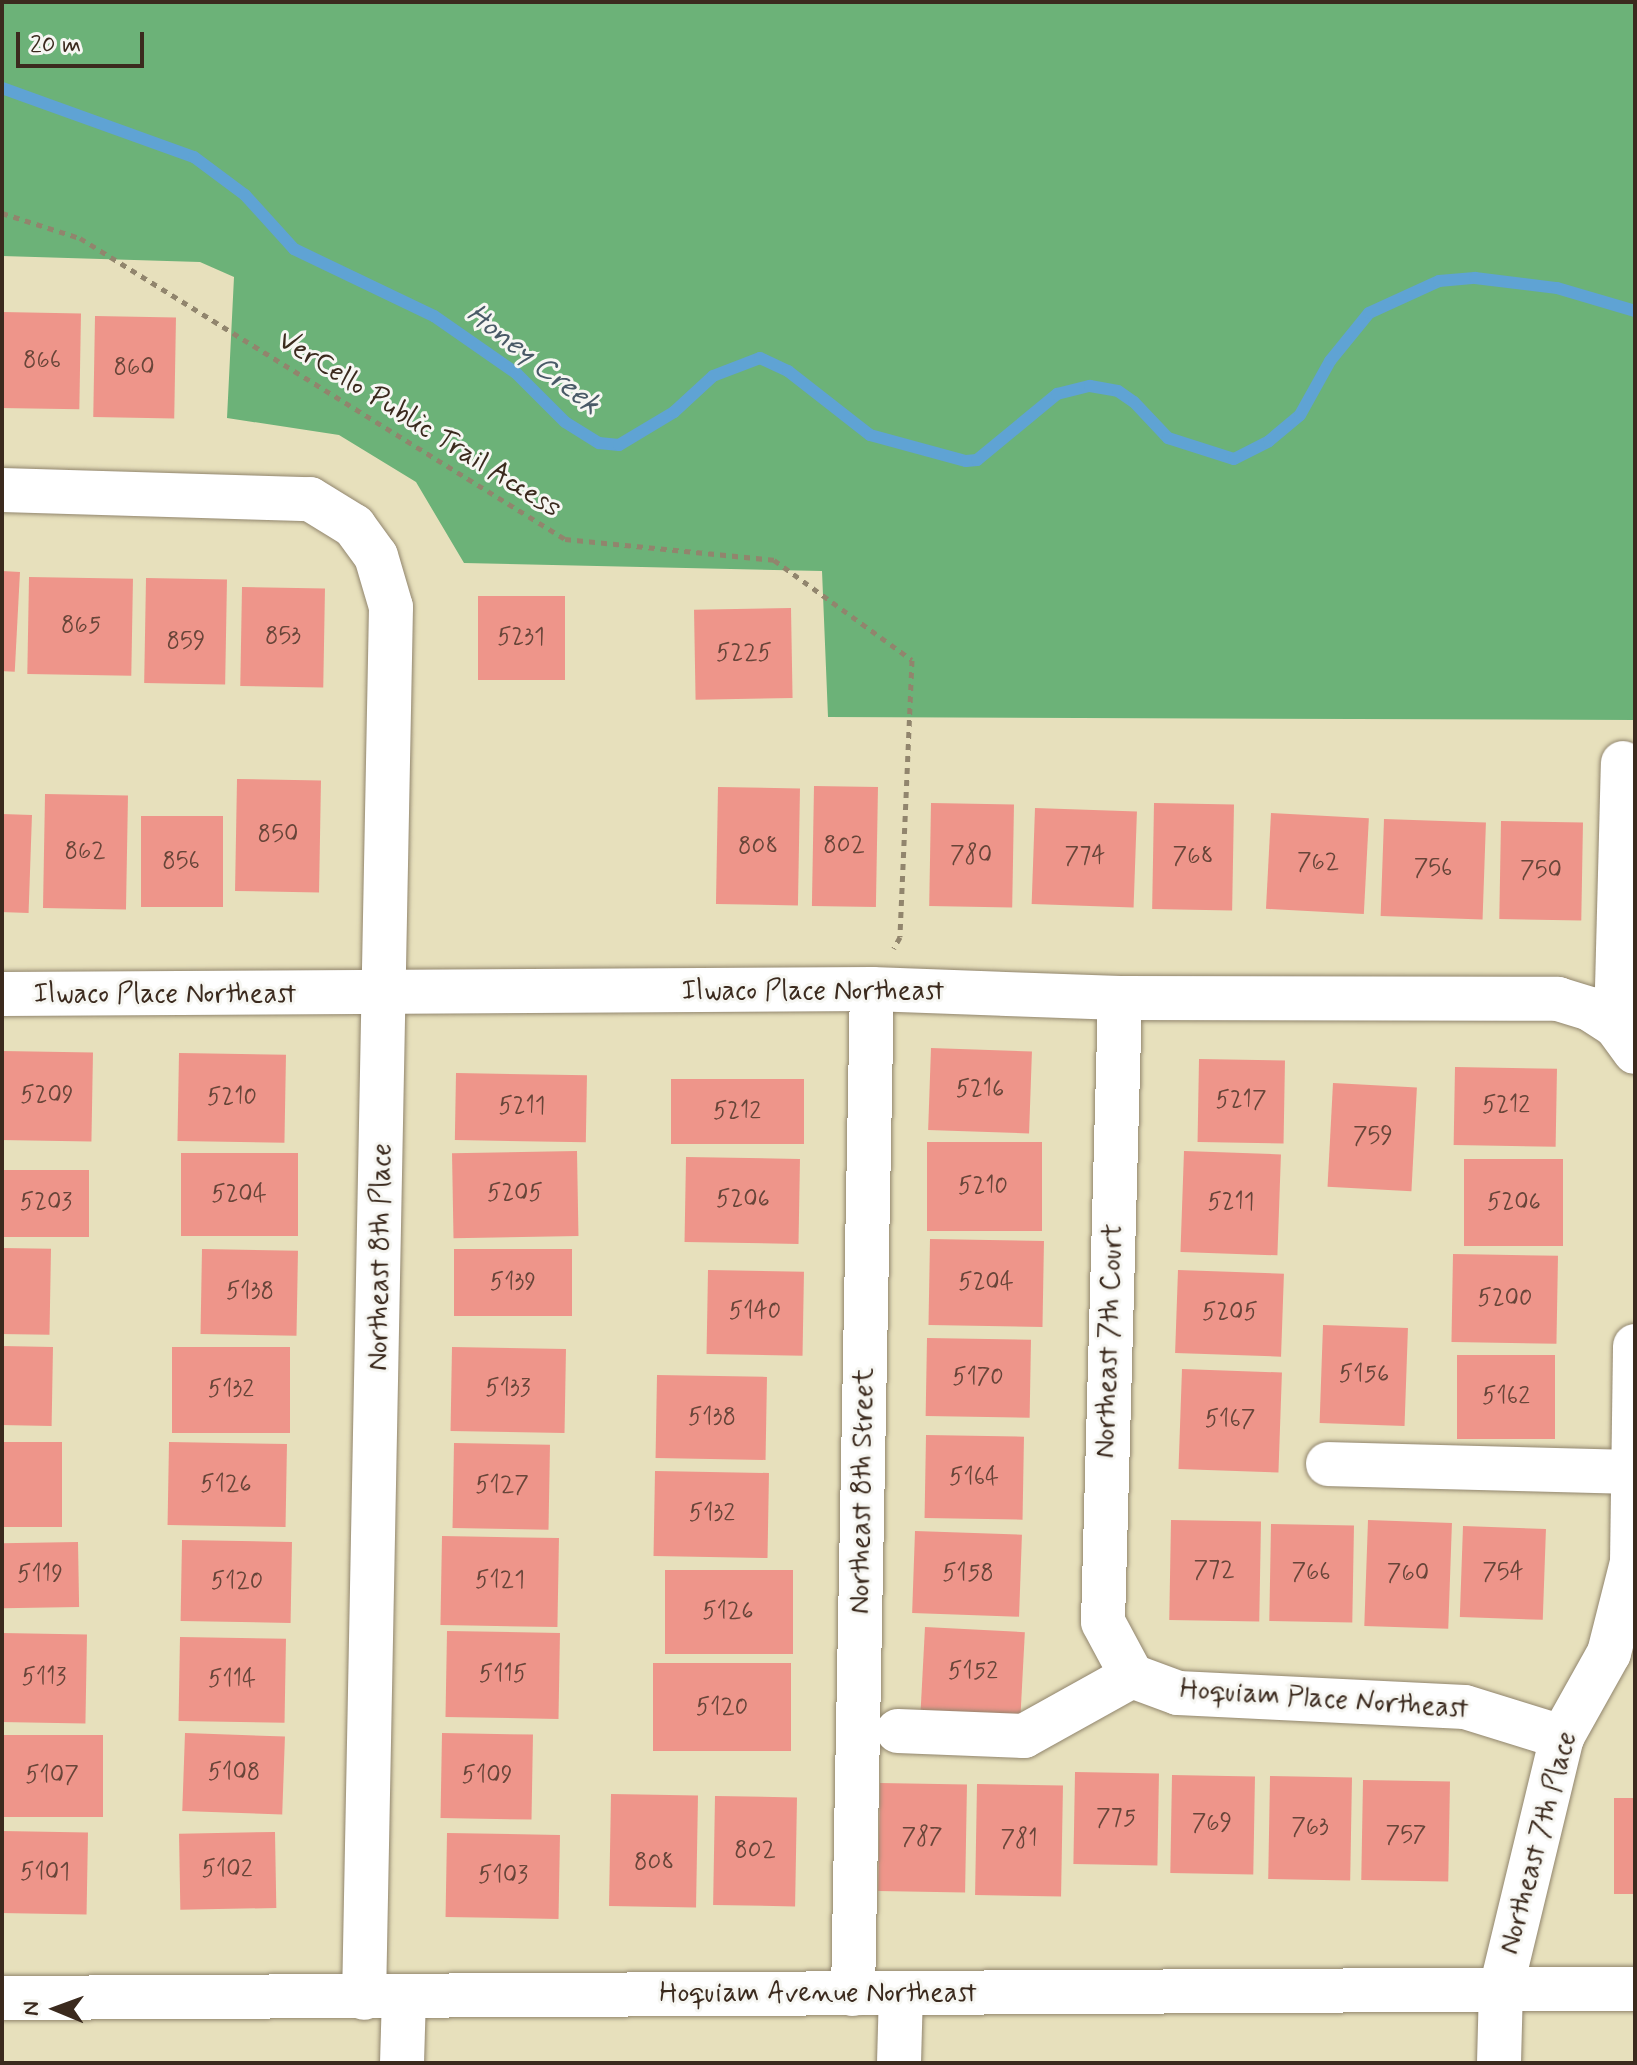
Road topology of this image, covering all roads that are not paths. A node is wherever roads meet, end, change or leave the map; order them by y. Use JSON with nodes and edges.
{"nodes":[{"id":1,"x":2,"y":490,"type":"edge"},
{"id":2,"x":1623,"y":763,"type":"dead end"},
{"id":3,"x":872,"y":989,"type":"junction"},
{"id":4,"x":2,"y":994,"type":"edge"},
{"id":5,"x":387,"y":996,"type":"junction"},
{"id":6,"x":1120,"y":998,"type":"junction"},
{"id":7,"x":1626,"y":1039,"type":"edge"},
{"id":8,"x":1635,"y":1346,"type":"edge"},
{"id":9,"x":1328,"y":1464,"type":"dead end"},
{"id":10,"x":1633,"y":1472,"type":"edge"},
{"id":11,"x":1132,"y":1676,"type":"junction"},
{"id":12,"x":898,"y":1731,"type":"dead end"},
{"id":13,"x":1562,"y":1737,"type":"junction"},
{"id":14,"x":1501,"y":1989,"type":"junction"},
{"id":15,"x":1635,"y":1989,"type":"edge"},
{"id":16,"x":901,"y":1993,"type":"junction"},
{"id":17,"x":853,"y":1994,"type":"junction"},
{"id":18,"x":2,"y":1998,"type":"edge"},
{"id":19,"x":384,"y":1998,"type":"junction"},
{"id":20,"x":402,"y":2063,"type":"edge"},
{"id":21,"x":899,"y":2063,"type":"edge"},
{"id":22,"x":1499,"y":2063,"type":"edge"}],
"edges":[{"from":1,"to":5,"type":"street","name":"Northeast 8th Place"},
{"from":2,"to":7,"type":"street"},
{"from":3,"to":5,"type":"street","name":"Ilwaco Place Northeast"},
{"from":3,"to":6,"type":"street","name":"Ilwaco Place Northeast"},
{"from":3,"to":17,"type":"street","name":"Northeast 8th Street"},
{"from":4,"to":5,"type":"street","name":"Ilwaco Place Northeast"},
{"from":5,"to":19,"type":"street","name":"Northeast 8th Place"},
{"from":6,"to":7,"type":"street","name":"Ilwaco Place Northeast"},
{"from":6,"to":11,"type":"street","name":"Northeast 7th Court"},
{"from":8,"to":10,"type":"street","name":"Northeast 7th Place"},
{"from":9,"to":10,"type":"street"},
{"from":10,"to":13,"type":"street","name":"Northeast 7th Place"},
{"from":11,"to":12,"type":"street"},
{"from":11,"to":13,"type":"street","name":"Hoquiam Place Northeast"},
{"from":13,"to":14,"type":"street","name":"Northeast 7th Place"},
{"from":14,"to":15,"type":"street","name":"Hoquiam Avenue Northeast"},
{"from":14,"to":16,"type":"street","name":"Hoquiam Avenue Northeast"},
{"from":14,"to":22,"type":"street","name":"Northeast 7th Place"},
{"from":16,"to":17,"type":"street","name":"Hoquiam Avenue Northeast"},
{"from":16,"to":21,"type":"street"},
{"from":17,"to":19,"type":"street","name":"Hoquiam Avenue Northeast"},
{"from":18,"to":19,"type":"street","name":"Hoquiam Avenue Northeast"},
{"from":19,"to":20,"type":"street","name":"Northeast 8th Place"}]}
